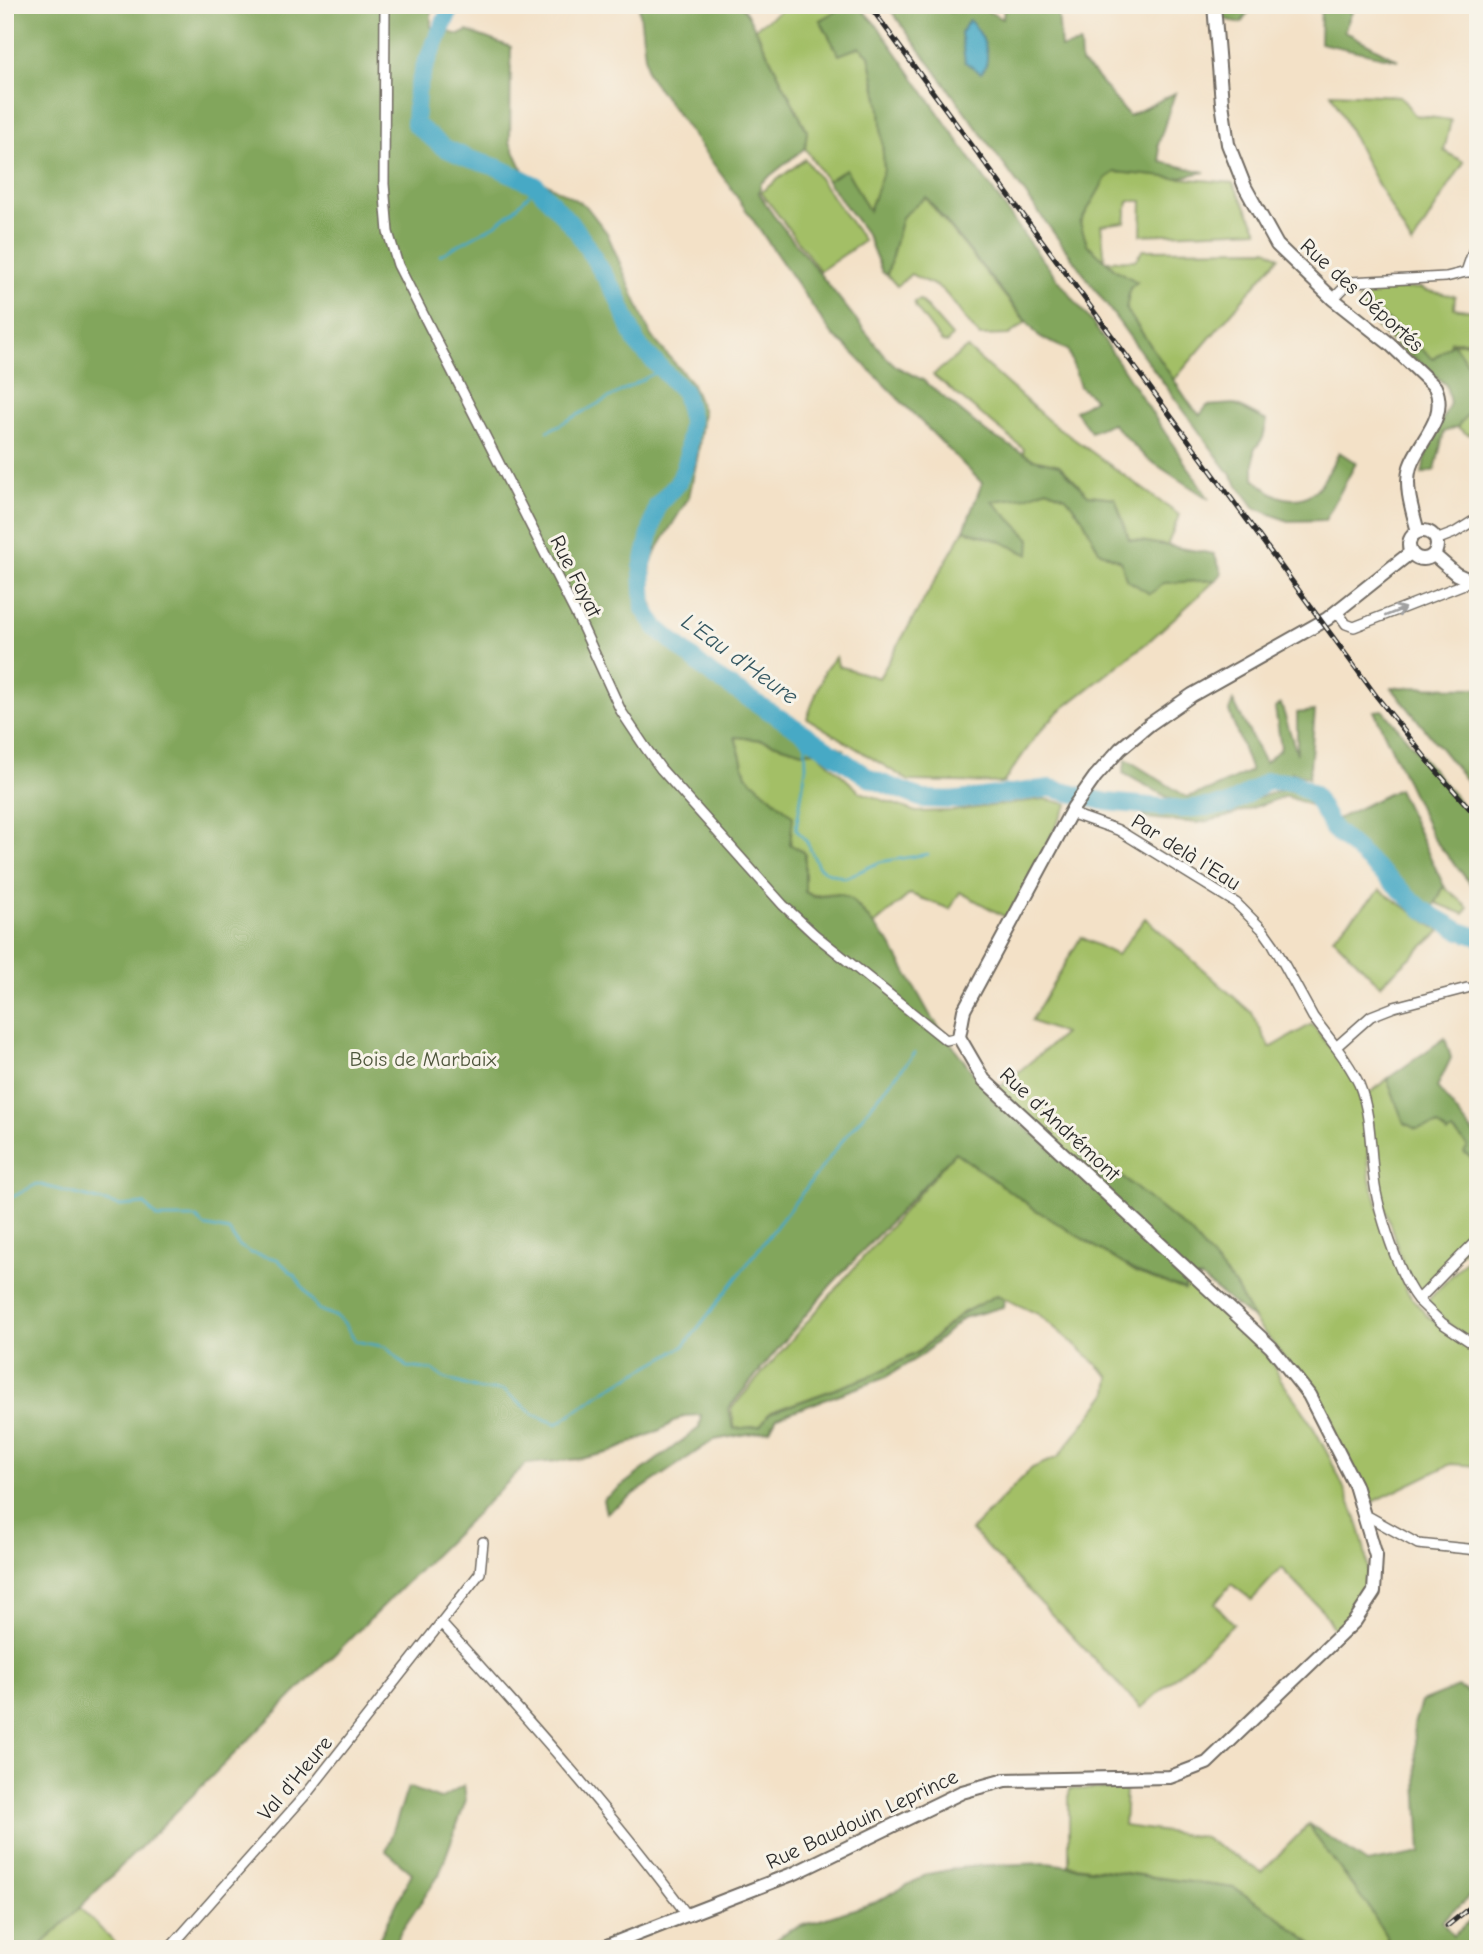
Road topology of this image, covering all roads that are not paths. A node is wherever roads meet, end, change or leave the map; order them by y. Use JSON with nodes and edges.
{"nodes":[{"id":1,"x":385,"y":5,"type":"edge"},
{"id":2,"x":1214,"y":5,"type":"edge"},
{"id":3,"x":1478,"y":237,"type":"edge"},
{"id":4,"x":1466,"y":272,"type":"junction"},
{"id":5,"x":1478,"y":272,"type":"edge"},
{"id":6,"x":1333,"y":299,"type":"junction"},
{"id":7,"x":1478,"y":519,"type":"edge"},
{"id":8,"x":1418,"y":532,"type":"junction"},
{"id":9,"x":1436,"y":540,"type":"junction"},
{"id":10,"x":1410,"y":553,"type":"junction"},
{"id":11,"x":1434,"y":555,"type":"junction"},
{"id":12,"x":1475,"y":582,"type":"edge"},
{"id":13,"x":1337,"y":611,"type":"junction"},
{"id":14,"x":1072,"y":810,"type":"junction"},
{"id":15,"x":1467,"y":988,"type":"dead end"},
{"id":16,"x":959,"y":1037,"type":"junction"},
{"id":17,"x":1336,"y":1047,"type":"junction"},
{"id":18,"x":1478,"y":1239,"type":"edge"},
{"id":19,"x":1418,"y":1300,"type":"junction"},
{"id":20,"x":1478,"y":1347,"type":"edge"},
{"id":21,"x":1363,"y":1514,"type":"junction"},
{"id":22,"x":483,"y":1542,"type":"dead end"},
{"id":23,"x":1478,"y":1550,"type":"edge"},
{"id":24,"x":441,"y":1623,"type":"junction"},
{"id":25,"x":688,"y":1916,"type":"junction"},
{"id":26,"x":169,"y":1949,"type":"edge"},
{"id":27,"x":599,"y":1949,"type":"edge"}],
"edges":[{"from":1,"to":16,"type":"street","name":"Rue Fayat"},
{"from":2,"to":6,"type":"street","name":"Rue des Déportés"},
{"from":3,"to":4,"type":"street"},
{"from":4,"to":5,"type":"street"},
{"from":4,"to":6,"type":"street"},
{"from":6,"to":8,"type":"street","name":"Rue des Déportés"},
{"from":7,"to":9,"type":"street"},
{"from":8,"to":9,"type":"street"},
{"from":8,"to":10,"type":"street"},
{"from":9,"to":11,"type":"street"},
{"from":10,"to":11,"type":"street"},
{"from":10,"to":13,"type":"street"},
{"from":11,"to":12,"type":"street"},
{"from":13,"to":12,"type":"street","one_way":true},
{"from":13,"to":14,"type":"street"},
{"from":14,"to":16,"type":"street"},
{"from":14,"to":17,"type":"street","name":"Par delà l'Eau"},
{"from":15,"to":17,"type":"street"},
{"from":16,"to":21,"type":"street","name":"Rue d'Andrémont"},
{"from":17,"to":19,"type":"street","name":"Par delà l'Eau"},
{"from":18,"to":19,"type":"street"},
{"from":19,"to":20,"type":"street","name":"Par delà l'Eau"},
{"from":21,"to":23,"type":"street"},
{"from":21,"to":25,"type":"street","name":"Rue Baudouin Leprince"},
{"from":22,"to":24,"type":"street","name":"Val d'Heure"},
{"from":24,"to":25,"type":"street"},
{"from":24,"to":26,"type":"street","name":"Val d'Heure"},
{"from":25,"to":27,"type":"street","name":"Rue Baudouin Leprince"}]}
